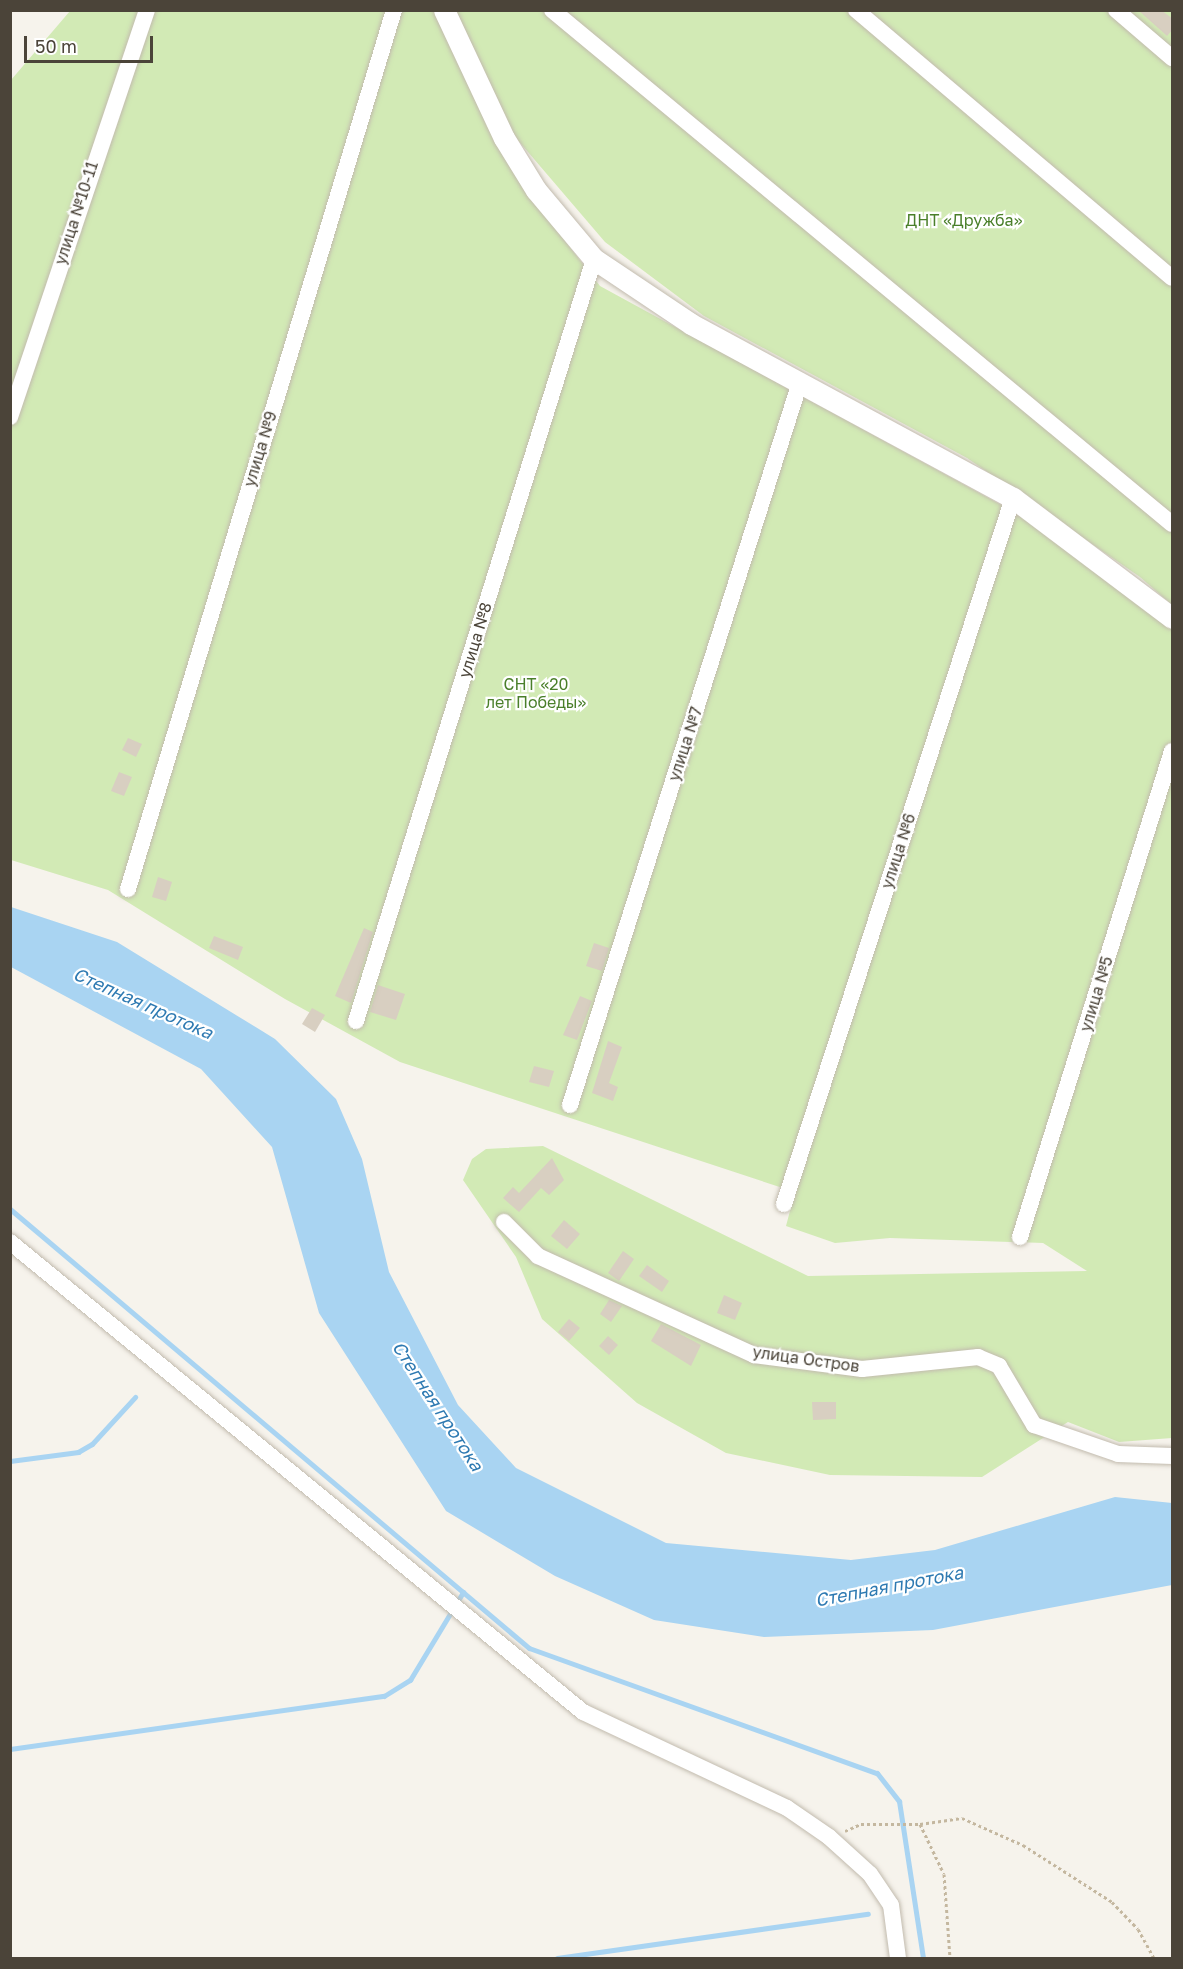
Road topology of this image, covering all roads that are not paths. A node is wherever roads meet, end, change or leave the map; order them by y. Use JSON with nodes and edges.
{"nodes":[{"id":1,"x":147,"y":10,"type":"edge"},
{"id":2,"x":394,"y":10,"type":"edge"},
{"id":3,"x":444,"y":10,"type":"edge"},
{"id":4,"x":552,"y":10,"type":"edge"},
{"id":5,"x":856,"y":10,"type":"edge"},
{"id":6,"x":1116,"y":10,"type":"edge"},
{"id":7,"x":1173,"y":58,"type":"edge"},
{"id":8,"x":594,"y":259,"type":"junction"},
{"id":9,"x":1173,"y":278,"type":"edge"},
{"id":10,"x":800,"y":382,"type":"junction"},
{"id":11,"x":10,"y":417,"type":"edge"},
{"id":12,"x":1012,"y":498,"type":"junction"},
{"id":13,"x":1173,"y":524,"type":"edge"},
{"id":14,"x":1173,"y":618,"type":"edge"},
{"id":15,"x":1173,"y":751,"type":"edge"},
{"id":16,"x":129,"y":889,"type":"dead end"},
{"id":17,"x":356,"y":1021,"type":"dead end"},
{"id":18,"x":570,"y":1105,"type":"dead end"},
{"id":19,"x":784,"y":1204,"type":"dead end"},
{"id":20,"x":504,"y":1222,"type":"dead end"},
{"id":21,"x":1020,"y":1237,"type":"dead end"},
{"id":22,"x":10,"y":1242,"type":"edge"},
{"id":23,"x":1173,"y":1456,"type":"edge"},
{"id":24,"x":898,"y":1959,"type":"edge"}],
"edges":[{"from":1,"to":11,"type":"street","name":"улица №10-11"},
{"from":2,"to":16,"type":"street","name":"улица №9"},
{"from":3,"to":8,"type":"street"},
{"from":4,"to":13,"type":"street"},
{"from":5,"to":9,"type":"street"},
{"from":6,"to":7,"type":"street"},
{"from":8,"to":10,"type":"street"},
{"from":8,"to":17,"type":"street","name":"улица №8"},
{"from":10,"to":12,"type":"street"},
{"from":10,"to":18,"type":"street","name":"улица №7"},
{"from":12,"to":14,"type":"street"},
{"from":12,"to":19,"type":"street","name":"улица №6"},
{"from":15,"to":21,"type":"street","name":"улица №5"},
{"from":20,"to":23,"type":"street","name":"улица Остров"},
{"from":22,"to":24,"type":"street"}]}
